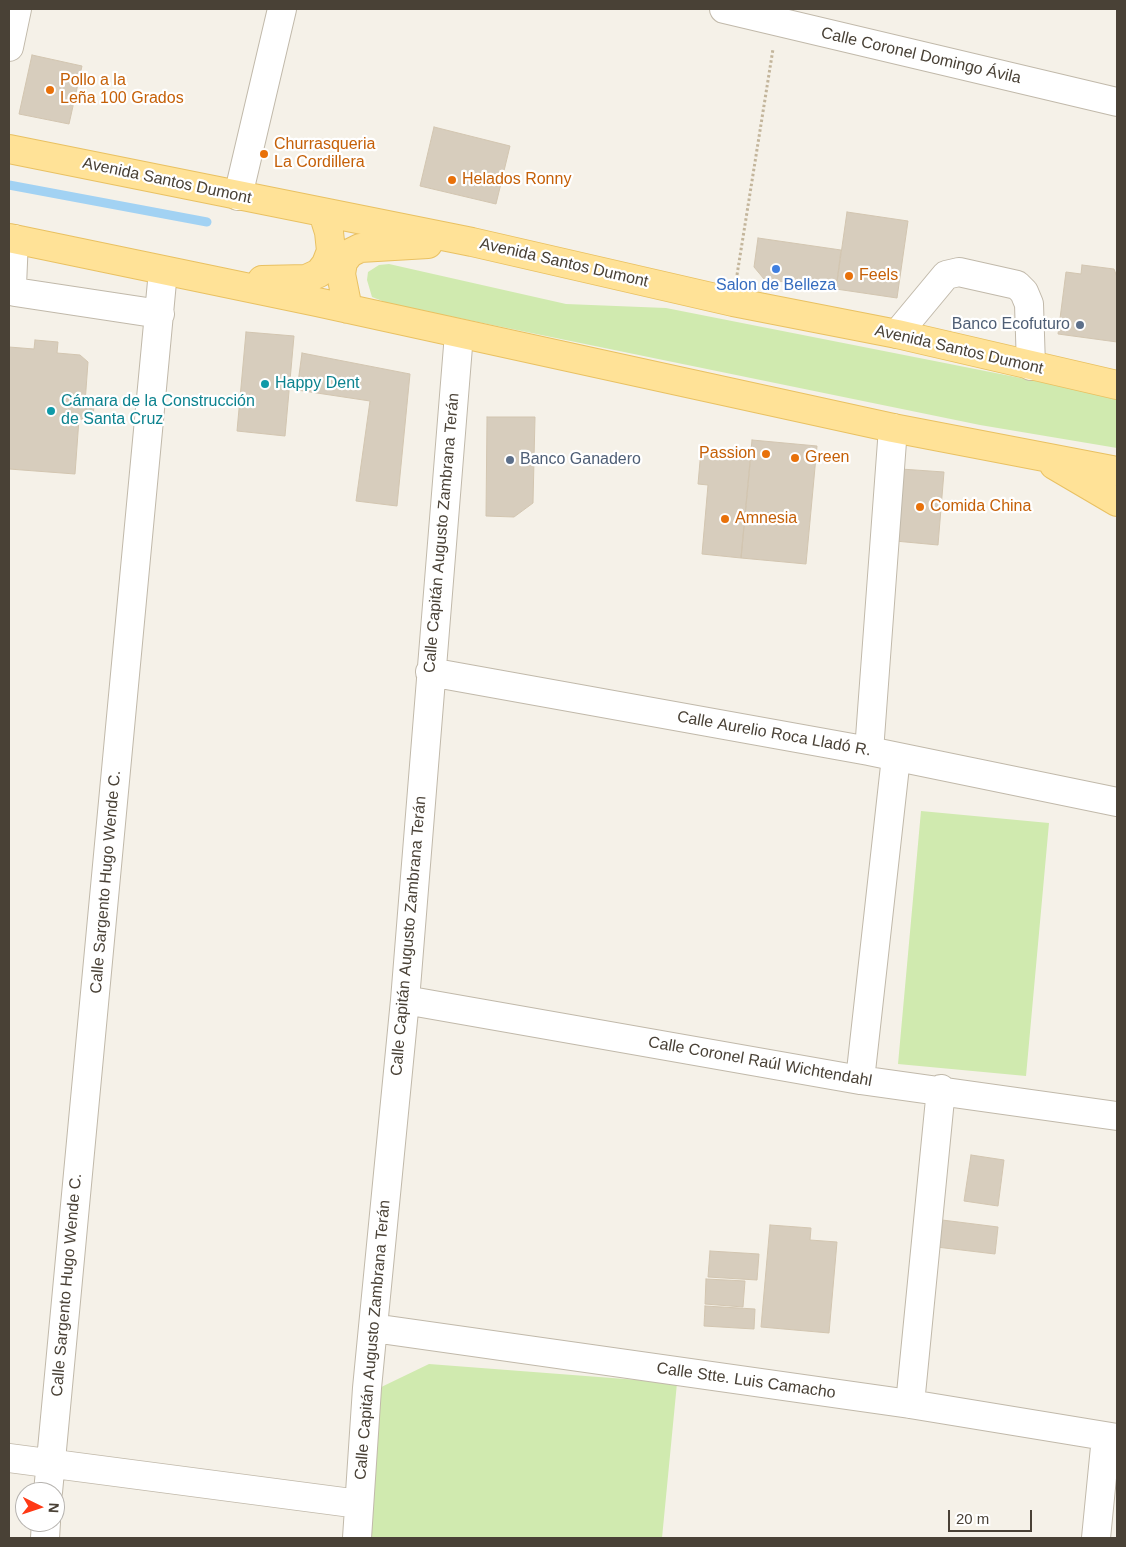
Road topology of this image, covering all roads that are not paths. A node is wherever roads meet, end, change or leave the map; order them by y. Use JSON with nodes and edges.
{"nodes":[{"id":1,"x":17,"y":9,"type":"edge"},
{"id":2,"x":282,"y":9,"type":"edge"},
{"id":3,"x":724,"y":9,"type":"edge"},
{"id":4,"x":9,"y":47,"type":"edge"},
{"id":5,"x":1117,"y":102,"type":"edge"},
{"id":6,"x":9,"y":149,"type":"edge"},
{"id":7,"x":238,"y":196,"type":"junction"},
{"id":8,"x":323,"y":213,"type":"junction"},
{"id":9,"x":12,"y":239,"type":"edge"},
{"id":10,"x":472,"y":242,"type":"junction"},
{"id":11,"x":163,"y":271,"type":"junction"},
{"id":12,"x":214,"y":280,"type":"junction"},
{"id":13,"x":348,"y":309,"type":"junction"},
{"id":14,"x":160,"y":314,"type":"junction"},
{"id":15,"x":459,"y":334,"type":"junction"},
{"id":16,"x":898,"y":334,"type":"junction"},
{"id":17,"x":1031,"y":366,"type":"junction"},
{"id":18,"x":1117,"y":376,"type":"edge"},
{"id":19,"x":1082,"y":378,"type":"junction"},
{"id":20,"x":1117,"y":385,"type":"edge"},
{"id":21,"x":893,"y":428,"type":"junction"},
{"id":22,"x":1033,"y":454,"type":"junction"},
{"id":23,"x":1117,"y":471,"type":"edge"},
{"id":24,"x":1117,"y":502,"type":"edge"},
{"id":25,"x":430,"y":672,"type":"junction"},
{"id":26,"x":869,"y":751,"type":"junction"},
{"id":27,"x":896,"y":757,"type":"junction"},
{"id":28,"x":1117,"y":802,"type":"edge"},
{"id":29,"x":404,"y":1000,"type":"junction"},
{"id":30,"x":860,"y":1080,"type":"junction"},
{"id":31,"x":941,"y":1089,"type":"junction"},
{"id":32,"x":1117,"y":1116,"type":"edge"},
{"id":33,"x":373,"y":1328,"type":"junction"},
{"id":34,"x":910,"y":1404,"type":"junction"},
{"id":35,"x":1112,"y":1438,"type":"edge"},
{"id":36,"x":9,"y":1458,"type":"edge"},
{"id":37,"x":50,"y":1462,"type":"junction"},
{"id":38,"x":49,"y":1482,"type":"edge"},
{"id":39,"x":359,"y":1504,"type":"junction"},
{"id":40,"x":357,"y":1538,"type":"edge"},
{"id":41,"x":1096,"y":1538,"type":"edge"}],
"edges":[{"from":1,"to":4,"type":"street"},
{"from":2,"to":7,"type":"street"},
{"from":3,"to":5,"type":"street","name":"Calle Coronel Domingo Ávila"},
{"from":6,"to":7,"type":"main road","name":"Avenida Santos Dumont"},
{"from":7,"to":8,"type":"main road","name":"Avenida Santos Dumont"},
{"from":8,"to":10,"type":"main road","name":"Avenida Santos Dumont"},
{"from":8,"to":12,"type":"main road"},
{"from":9,"to":11,"type":"main road"},
{"from":9,"to":14,"type":"street"},
{"from":10,"to":13,"type":"main road"},
{"from":10,"to":16,"type":"main road","name":"Avenida Santos Dumont"},
{"from":11,"to":12,"type":"main road"},
{"from":11,"to":14,"type":"street","name":"Calle Sargento Hugo Wende C."},
{"from":12,"to":13,"type":"main road"},
{"from":13,"to":15,"type":"main road"},
{"from":14,"to":37,"type":"street","name":"Calle Sargento Hugo Wende C."},
{"from":15,"to":21,"type":"main road"},
{"from":15,"to":25,"type":"street","name":"Calle Capitán Augusto Zambrana Terán"},
{"from":16,"to":17,"type":"main road","name":"Avenida Santos Dumont"},
{"from":16,"to":17,"type":"street"},
{"from":17,"to":19,"type":"main road","name":"Avenida Santos Dumont"},
{"from":18,"to":19,"type":"main road"},
{"from":19,"to":20,"type":"main road","name":"Avenida Santos Dumont"},
{"from":21,"to":22,"type":"main road"},
{"from":21,"to":26,"type":"street"},
{"from":22,"to":23,"type":"main road"},
{"from":22,"to":24,"type":"main road"},
{"from":25,"to":26,"type":"street","name":"Calle Aurelio Roca Lladó R."},
{"from":25,"to":29,"type":"street","name":"Calle Capitán Augusto Zambrana Terán"},
{"from":26,"to":27,"type":"street","name":"Calle Aurelio Roca Lladó R."},
{"from":27,"to":28,"type":"street","name":"Calle Aurelio Roca Lladó R."},
{"from":27,"to":30,"type":"street"},
{"from":29,"to":30,"type":"street","name":"Calle Coronel Raúl Wichtendahl"},
{"from":29,"to":33,"type":"street","name":"Calle Capitán Augusto Zambrana Terán"},
{"from":30,"to":31,"type":"street","name":"Calle Coronel Raúl Wichtendahl"},
{"from":31,"to":32,"type":"street","name":"Calle Coronel Raúl Wichtendahl"},
{"from":31,"to":34,"type":"street"},
{"from":33,"to":34,"type":"street","name":"Calle Stte. Luis Camacho"},
{"from":33,"to":39,"type":"street","name":"Calle Capitán Augusto Zambrana Terán"},
{"from":34,"to":35,"type":"street","name":"Calle Stte. Luis Camacho"},
{"from":35,"to":41,"type":"street"},
{"from":36,"to":37,"type":"street"},
{"from":37,"to":38,"type":"street","name":"Calle Sargento Hugo Wende C."},
{"from":37,"to":39,"type":"street"},
{"from":39,"to":40,"type":"street","name":"Calle Capitán Augusto Zambrana Terán"}]}
